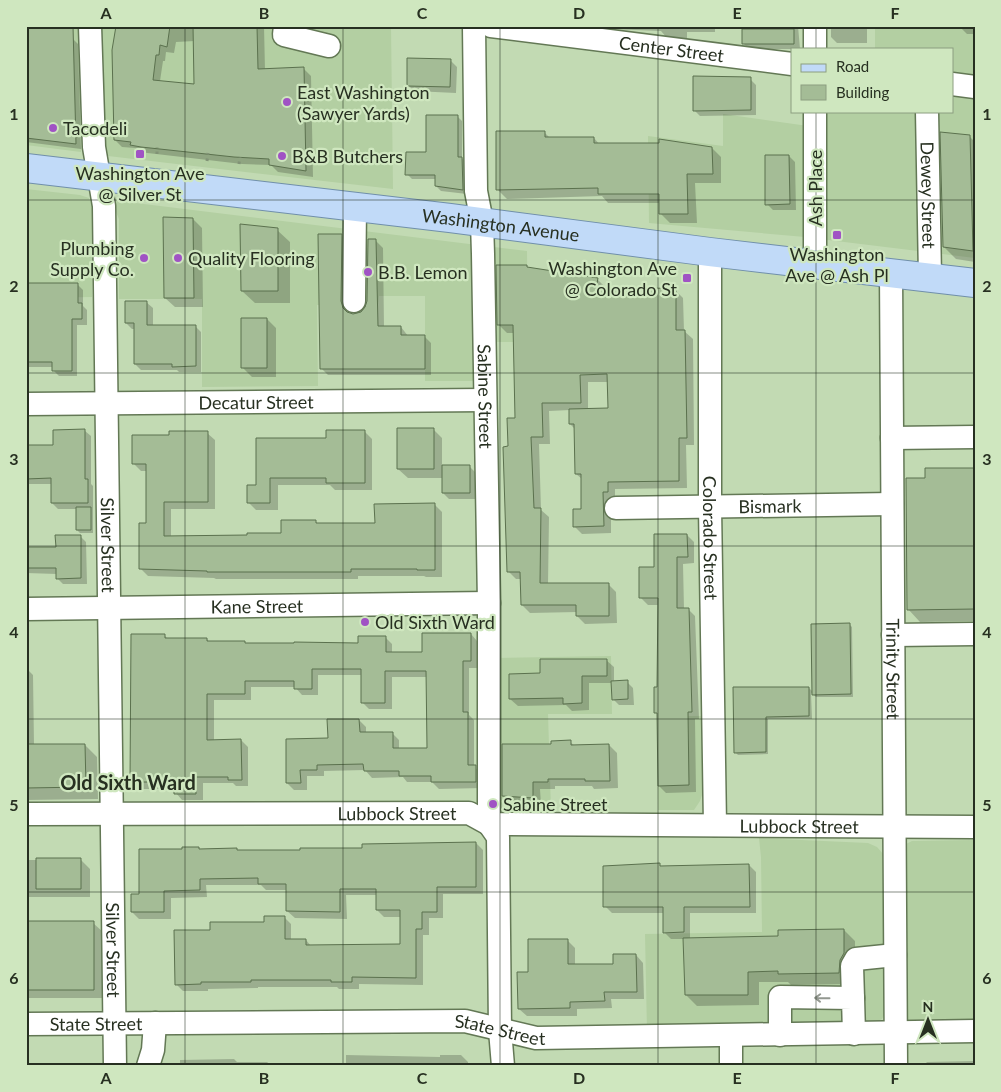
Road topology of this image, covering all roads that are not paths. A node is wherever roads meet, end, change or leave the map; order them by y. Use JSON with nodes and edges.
{"nodes":[{"id":1,"x":90,"y":26,"type":"edge"},
{"id":2,"x":285,"y":26,"type":"edge"},
{"id":3,"x":474,"y":26,"type":"edge"},
{"id":4,"x":492,"y":26,"type":"edge"},
{"id":5,"x":815,"y":26,"type":"edge"},
{"id":6,"x":329,"y":46,"type":"dead end"},
{"id":7,"x":815,"y":48,"type":"edge"},
{"id":8,"x":791,"y":64,"type":"edge"},
{"id":9,"x":954,"y":84,"type":"edge"},
{"id":10,"x":975,"y":87,"type":"edge"},
{"id":11,"x":815,"y":112,"type":"edge"},
{"id":12,"x":927,"y":112,"type":"edge"},
{"id":13,"x":26,"y":168,"type":"edge"},
{"id":14,"x":98,"y":177,"type":"junction"},
{"id":15,"x":354,"y":207,"type":"junction"},
{"id":16,"x":482,"y":222,"type":"junction"},
{"id":17,"x":710,"y":252,"type":"junction"},
{"id":18,"x":815,"y":264,"type":"junction"},
{"id":19,"x":891,"y":273,"type":"junction"},
{"id":20,"x":930,"y":277,"type":"junction"},
{"id":21,"x":975,"y":283,"type":"edge"},
{"id":22,"x":354,"y":301,"type":"dead end"},
{"id":23,"x":485,"y":400,"type":"junction"},
{"id":24,"x":26,"y":404,"type":"edge"},
{"id":25,"x":106,"y":404,"type":"junction"},
{"id":26,"x":975,"y":437,"type":"edge"},
{"id":27,"x":892,"y":438,"type":"junction"},
{"id":28,"x":892,"y":504,"type":"junction"},
{"id":29,"x":710,"y":506,"type":"junction"},
{"id":30,"x":616,"y":508,"type":"dead end"},
{"id":31,"x":489,"y":603,"type":"junction"},
{"id":32,"x":26,"y":608,"type":"edge"},
{"id":33,"x":108,"y":608,"type":"junction"},
{"id":34,"x":975,"y":634,"type":"edge"},
{"id":35,"x":893,"y":635,"type":"junction"},
{"id":36,"x":111,"y":813,"type":"junction"},
{"id":37,"x":26,"y":814,"type":"edge"},
{"id":38,"x":490,"y":824,"type":"junction"},
{"id":39,"x":715,"y":825,"type":"junction"},
{"id":40,"x":894,"y":826,"type":"junction"},
{"id":41,"x":975,"y":827,"type":"edge"},
{"id":42,"x":895,"y":955,"type":"junction"},
{"id":43,"x":853,"y":998,"type":"junction"},
{"id":44,"x":114,"y":1023,"type":"junction"},
{"id":45,"x":155,"y":1023,"type":"junction"},
{"id":46,"x":26,"y":1024,"type":"edge"},
{"id":47,"x":500,"y":1030,"type":"junction"},
{"id":48,"x":975,"y":1032,"type":"edge"},
{"id":49,"x":896,"y":1033,"type":"junction"},
{"id":50,"x":854,"y":1034,"type":"junction"},
{"id":51,"x":780,"y":1035,"type":"junction"},
{"id":52,"x":731,"y":1036,"type":"junction"},
{"id":53,"x":114,"y":1066,"type":"edge"},
{"id":54,"x":148,"y":1066,"type":"edge"},
{"id":55,"x":503,"y":1066,"type":"edge"},
{"id":56,"x":731,"y":1066,"type":"edge"},
{"id":57,"x":896,"y":1066,"type":"edge"}],
"edges":[{"from":1,"to":14,"type":"street","name":"Silver Street"},
{"from":2,"to":6,"type":"street"},
{"from":3,"to":16,"type":"street","name":"Sabine Street"},
{"from":4,"to":8,"type":"street","name":"Center Street"},
{"from":5,"to":7,"type":"street"},
{"from":9,"to":10,"type":"street"},
{"from":11,"to":18,"type":"street","name":"Ash Place"},
{"from":12,"to":20,"type":"street","name":"Dewey Street"},
{"from":13,"to":14,"type":"main road","name":"Washington Avenue"},
{"from":14,"to":15,"type":"main road","name":"Washington Avenue"},
{"from":14,"to":25,"type":"street","name":"Silver Street"},
{"from":15,"to":16,"type":"main road","name":"Washington Avenue"},
{"from":15,"to":22,"type":"street"},
{"from":16,"to":17,"type":"main road","name":"Washington Avenue"},
{"from":16,"to":23,"type":"street","name":"Sabine Street"},
{"from":17,"to":18,"type":"main road","name":"Washington Avenue"},
{"from":17,"to":29,"type":"street","name":"Colorado Street"},
{"from":18,"to":19,"type":"main road","name":"Washington Avenue"},
{"from":19,"to":20,"type":"main road","name":"Washington Avenue"},
{"from":19,"to":27,"type":"street","name":"Trinity Street"},
{"from":20,"to":21,"type":"main road","name":"Washington Avenue"},
{"from":23,"to":25,"type":"street","name":"Decatur Street"},
{"from":23,"to":31,"type":"street","name":"Sabine Street"},
{"from":24,"to":25,"type":"street","name":"Decatur Street"},
{"from":25,"to":33,"type":"street","name":"Silver Street"},
{"from":26,"to":27,"type":"street"},
{"from":27,"to":28,"type":"street","name":"Trinity Street"},
{"from":28,"to":29,"type":"street","name":"Bismark"},
{"from":28,"to":35,"type":"street","name":"Trinity Street"},
{"from":29,"to":30,"type":"street","name":"Bismark"},
{"from":29,"to":39,"type":"street","name":"Colorado Street"},
{"from":31,"to":33,"type":"street","name":"Kane Street"},
{"from":31,"to":38,"type":"street","name":"Sabine Street"},
{"from":32,"to":33,"type":"street","name":"Kane Street"},
{"from":33,"to":36,"type":"street","name":"Silver Street"},
{"from":34,"to":35,"type":"street"},
{"from":35,"to":40,"type":"street","name":"Trinity Street"},
{"from":36,"to":37,"type":"street","name":"Lubbock Street"},
{"from":36,"to":38,"type":"street","name":"Lubbock Street"},
{"from":36,"to":44,"type":"street","name":"Silver Street"},
{"from":38,"to":39,"type":"street","name":"Lubbock Street"},
{"from":38,"to":47,"type":"street","name":"Sabine Street"},
{"from":39,"to":40,"type":"street","name":"Lubbock Street"},
{"from":40,"to":41,"type":"street","name":"Lubbock Street"},
{"from":40,"to":42,"type":"street","name":"Trinity Street"},
{"from":42,"to":43,"type":"street"},
{"from":42,"to":49,"type":"street","name":"Trinity Street"},
{"from":43,"to":50,"type":"street"},
{"from":43,"to":51,"type":"street","one_way":true},
{"from":44,"to":45,"type":"street","name":"State Street"},
{"from":44,"to":46,"type":"street","name":"State Street"},
{"from":44,"to":53,"type":"street","name":"Silver Street"},
{"from":45,"to":47,"type":"street","name":"State Street"},
{"from":45,"to":54,"type":"street"},
{"from":47,"to":52,"type":"street","name":"State Street"},
{"from":47,"to":55,"type":"street","name":"Sabine Street"},
{"from":48,"to":49,"type":"street","name":"State Street"},
{"from":49,"to":50,"type":"street","name":"State Street"},
{"from":49,"to":57,"type":"street","name":"Trinity Street"},
{"from":50,"to":51,"type":"street","name":"State Street"},
{"from":51,"to":52,"type":"street","name":"State Street"},
{"from":52,"to":56,"type":"street"}]}
